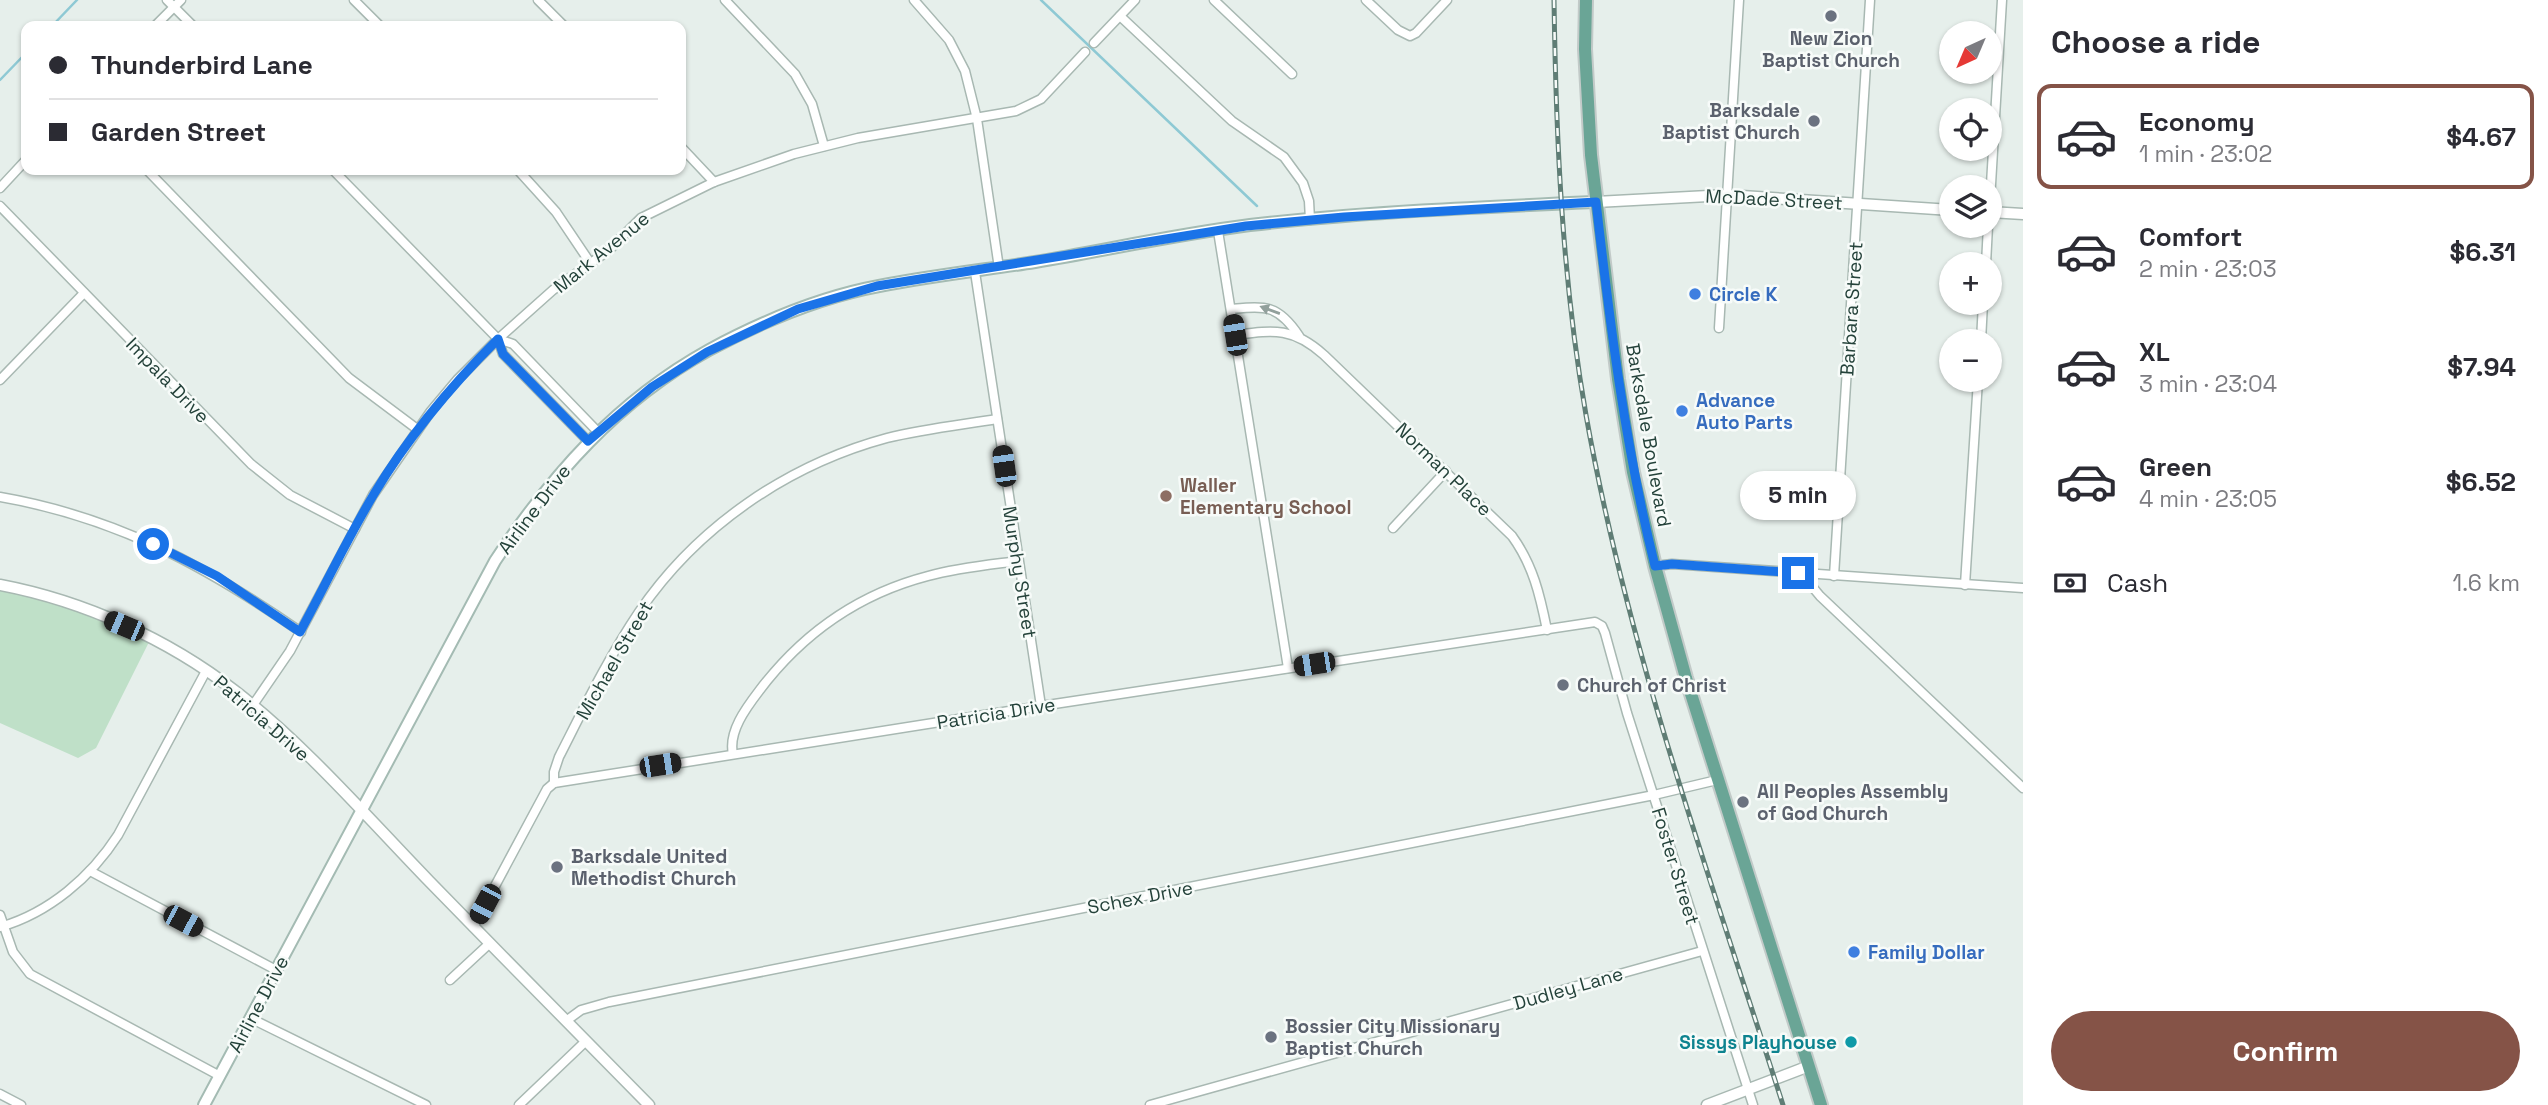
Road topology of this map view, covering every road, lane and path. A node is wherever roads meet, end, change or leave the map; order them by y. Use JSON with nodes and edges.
{"nodes":[{"id":1,"x":354,"y":0,"type":"edge"},
{"id":2,"x":538,"y":0,"type":"edge"},
{"id":3,"x":725,"y":0,"type":"edge"},
{"id":4,"x":914,"y":0,"type":"edge"},
{"id":5,"x":1136,"y":0,"type":"edge"},
{"id":6,"x":1214,"y":0,"type":"edge"},
{"id":7,"x":1366,"y":0,"type":"edge"},
{"id":8,"x":1447,"y":0,"type":"edge"},
{"id":9,"x":1586,"y":0,"type":"edge"},
{"id":10,"x":1739,"y":0,"type":"edge"},
{"id":11,"x":1870,"y":0,"type":"edge"},
{"id":12,"x":2003,"y":0,"type":"edge"},
{"id":13,"x":174,"y":2,"type":"edge"},
{"id":14,"x":1120,"y":16,"type":"junction"},
{"id":15,"x":159,"y":21,"type":"edge"},
{"id":16,"x":189,"y":21,"type":"edge"},
{"id":17,"x":375,"y":21,"type":"edge"},
{"id":18,"x":559,"y":21,"type":"edge"},
{"id":19,"x":1094,"y":43,"type":"dead end"},
{"id":20,"x":1085,"y":52,"type":"dead end"},
{"id":21,"x":1292,"y":74,"type":"dead end"},
{"id":22,"x":977,"y":119,"type":"junction"},
{"id":23,"x":824,"y":146,"type":"junction"},
{"id":24,"x":686,"y":152,"type":"edge"},
{"id":25,"x":21,"y":165,"type":"edge"},
{"id":26,"x":152,"y":175,"type":"edge"},
{"id":27,"x":338,"y":175,"type":"edge"},
{"id":28,"x":523,"y":175,"type":"edge"},
{"id":29,"x":1992,"y":175,"type":"edge"},
{"id":30,"x":714,"y":182,"type":"junction"},
{"id":31,"x":0,"y":188,"type":"edge"},
{"id":32,"x":1727,"y":195,"type":"junction"},
{"id":33,"x":1596,"y":202,"type":"junction"},
{"id":34,"x":1857,"y":203,"type":"junction"},
{"id":35,"x":0,"y":206,"type":"edge"},
{"id":36,"x":1939,"y":208,"type":"edge"},
{"id":37,"x":2002,"y":213,"type":"edge"},
{"id":38,"x":2023,"y":214,"type":"edge"},
{"id":39,"x":1310,"y":220,"type":"junction"},
{"id":40,"x":1218,"y":231,"type":"junction"},
{"id":41,"x":591,"y":264,"type":"junction"},
{"id":42,"x":999,"y":268,"type":"junction"},
{"id":43,"x":975,"y":272,"type":"junction"},
{"id":44,"x":84,"y":293,"type":"junction"},
{"id":45,"x":1231,"y":309,"type":"junction"},
{"id":46,"x":1719,"y":328,"type":"dead end"},
{"id":47,"x":1235,"y":335,"type":"junction"},
{"id":48,"x":1299,"y":336,"type":"junction"},
{"id":49,"x":498,"y":339,"type":"junction"},
{"id":50,"x":0,"y":380,"type":"edge"},
{"id":51,"x":1977,"y":392,"type":"edge"},
{"id":52,"x":997,"y":419,"type":"junction"},
{"id":53,"x":417,"y":429,"type":"junction"},
{"id":54,"x":598,"y":432,"type":"junction"},
{"id":55,"x":588,"y":441,"type":"junction"},
{"id":56,"x":1446,"y":471,"type":"junction"},
{"id":57,"x":0,"y":497,"type":"edge"},
{"id":58,"x":1393,"y":528,"type":"dead end"},
{"id":59,"x":355,"y":529,"type":"junction"},
{"id":60,"x":1018,"y":561,"type":"junction"},
{"id":61,"x":1655,"y":566,"type":"junction"},
{"id":62,"x":1810,"y":574,"type":"junction"},
{"id":63,"x":1834,"y":576,"type":"junction"},
{"id":64,"x":1965,"y":584,"type":"junction"},
{"id":65,"x":0,"y":585,"type":"edge"},
{"id":66,"x":2023,"y":588,"type":"edge"},
{"id":67,"x":1602,"y":626,"type":"joint"},
{"id":68,"x":1547,"y":630,"type":"junction"},
{"id":69,"x":300,"y":632,"type":"junction"},
{"id":70,"x":1288,"y":668,"type":"junction"},
{"id":71,"x":206,"y":671,"type":"junction"},
{"id":72,"x":253,"y":705,"type":"junction"},
{"id":73,"x":1041,"y":706,"type":"junction"},
{"id":74,"x":733,"y":754,"type":"junction"},
{"id":75,"x":1717,"y":780,"type":"junction"},
{"id":76,"x":554,"y":783,"type":"junction"},
{"id":77,"x":2023,"y":788,"type":"edge"},
{"id":78,"x":1654,"y":795,"type":"junction"},
{"id":79,"x":361,"y":810,"type":"junction"},
{"id":80,"x":90,"y":871,"type":"junction"},
{"id":81,"x":0,"y":915,"type":"edge"},
{"id":82,"x":2,"y":927,"type":"edge"},
{"id":83,"x":473,"y":927,"type":"junction"},
{"id":84,"x":489,"y":943,"type":"junction"},
{"id":85,"x":1703,"y":951,"type":"junction"},
{"id":86,"x":276,"y":970,"type":"junction"},
{"id":87,"x":450,"y":981,"type":"dead end"},
{"id":88,"x":250,"y":1018,"type":"junction"},
{"id":89,"x":566,"y":1021,"type":"junction"},
{"id":90,"x":586,"y":1041,"type":"junction"},
{"id":91,"x":1809,"y":1066,"type":"junction"},
{"id":92,"x":220,"y":1076,"type":"junction"},
{"id":93,"x":1748,"y":1089,"type":"junction"},
{"id":94,"x":0,"y":1094,"type":"edge"},
{"id":95,"x":21,"y":1105,"type":"edge"},
{"id":96,"x":204,"y":1105,"type":"edge"},
{"id":97,"x":426,"y":1105,"type":"edge"},
{"id":98,"x":519,"y":1105,"type":"edge"},
{"id":99,"x":649,"y":1105,"type":"edge"},
{"id":100,"x":1150,"y":1105,"type":"edge"},
{"id":101,"x":1707,"y":1105,"type":"edge"},
{"id":102,"x":1754,"y":1105,"type":"edge"},
{"id":103,"x":1821,"y":1105,"type":"edge"}],
"edges":[{"from":1,"to":17,"type":"street"},
{"from":2,"to":18,"type":"street"},
{"from":3,"to":23,"type":"street"},
{"from":4,"to":22,"type":"street"},
{"from":5,"to":14,"type":"street"},
{"from":6,"to":21,"type":"street"},
{"from":7,"to":8,"type":"street"},
{"from":9,"to":33,"type":"main road","name":"Barksdale Boulevard"},
{"from":10,"to":32,"type":"street"},
{"from":11,"to":34,"type":"street","name":"Barbara Street"},
{"from":12,"to":29,"type":"street"},
{"from":13,"to":15,"type":"street"},
{"from":13,"to":16,"type":"street"},
{"from":14,"to":19,"type":"street"},
{"from":14,"to":39,"type":"street"},
{"from":20,"to":22,"type":"street","name":"Mark Avenue"},
{"from":22,"to":23,"type":"street","name":"Mark Avenue"},
{"from":22,"to":42,"type":"street"},
{"from":23,"to":30,"type":"street","name":"Mark Avenue"},
{"from":24,"to":30,"type":"street"},
{"from":25,"to":31,"type":"street"},
{"from":26,"to":53,"type":"street"},
{"from":27,"to":49,"type":"street"},
{"from":28,"to":41,"type":"street"},
{"from":30,"to":41,"type":"street","name":"Mark Avenue"},
{"from":32,"to":33,"type":"street","name":"McDade Street"},
{"from":32,"to":34,"type":"street","name":"McDade Street"},
{"from":32,"to":46,"type":"street"},
{"from":33,"to":39,"type":"main road","name":"Airline Drive"},
{"from":33,"to":61,"type":"main road","name":"Barksdale Boulevard"},
{"from":34,"to":36,"type":"street","name":"McDade Street"},
{"from":34,"to":63,"type":"street","name":"Barbara Street"},
{"from":35,"to":44,"type":"street","name":"Impala Drive"},
{"from":37,"to":38,"type":"street"},
{"from":39,"to":40,"type":"main road","name":"Airline Drive"},
{"from":40,"to":42,"type":"main road","name":"Airline Drive"},
{"from":40,"to":45,"type":"street"},
{"from":41,"to":49,"type":"street","name":"Mark Avenue"},
{"from":42,"to":43,"type":"main road","name":"Airline Drive"},
{"from":43,"to":52,"type":"street","name":"Murphy Street"},
{"from":43,"to":54,"type":"main road","name":"Airline Drive"},
{"from":44,"to":50,"type":"street"},
{"from":44,"to":59,"type":"street","name":"Impala Drive"},
{"from":45,"to":47,"type":"street"},
{"from":48,"to":45,"type":"street","name":"Norman Place","one_way":true},
{"from":47,"to":48,"type":"street"},
{"from":47,"to":70,"type":"street"},
{"from":48,"to":56,"type":"street","name":"Norman Place"},
{"from":49,"to":53,"type":"street","name":"Mark Avenue"},
{"from":49,"to":54,"type":"street"},
{"from":49,"to":55,"type":"street"},
{"from":51,"to":64,"type":"street"},
{"from":52,"to":60,"type":"street","name":"Murphy Street"},
{"from":52,"to":76,"type":"street","name":"Michael Street"},
{"from":53,"to":59,"type":"street","name":"Mark Avenue"},
{"from":54,"to":55,"type":"main road","name":"Airline Drive"},
{"from":55,"to":79,"type":"main road","name":"Airline Drive"},
{"from":56,"to":58,"type":"street"},
{"from":56,"to":68,"type":"street","name":"Norman Place"},
{"from":57,"to":69,"type":"street"},
{"from":59,"to":69,"type":"street","name":"Mark Avenue"},
{"from":60,"to":73,"type":"street","name":"Murphy Street"},
{"from":60,"to":74,"type":"street"},
{"from":61,"to":62,"type":"street"},
{"from":61,"to":75,"type":"main road","name":"Barksdale Boulevard"},
{"from":62,"to":63,"type":"street"},
{"from":62,"to":77,"type":"street"},
{"from":63,"to":64,"type":"street"},
{"from":64,"to":66,"type":"street"},
{"from":65,"to":71,"type":"street","name":"Patricia Drive"},
{"from":67,"to":68,"type":"street","name":"Patricia Drive"},
{"from":67,"to":78,"type":"street","name":"Foster Street"},
{"from":68,"to":70,"type":"street","name":"Patricia Drive"},
{"from":69,"to":72,"type":"street","name":"Mark Avenue"},
{"from":70,"to":73,"type":"street","name":"Patricia Drive"},
{"from":71,"to":72,"type":"street","name":"Patricia Drive"},
{"from":71,"to":80,"type":"street"},
{"from":72,"to":79,"type":"street","name":"Patricia Drive"},
{"from":73,"to":74,"type":"street","name":"Patricia Drive"},
{"from":74,"to":76,"type":"street","name":"Patricia Drive"},
{"from":75,"to":78,"type":"street","name":"Schex Drive"},
{"from":75,"to":91,"type":"main road","name":"Barksdale Boulevard"},
{"from":76,"to":83,"type":"street"},
{"from":78,"to":85,"type":"street","name":"Foster Street"},
{"from":78,"to":89,"type":"street","name":"Schex Drive"},
{"from":79,"to":83,"type":"street","name":"Patricia Drive"},
{"from":79,"to":86,"type":"main road","name":"Airline Drive"},
{"from":80,"to":82,"type":"street"},
{"from":80,"to":86,"type":"street"},
{"from":81,"to":82,"type":"street"},
{"from":82,"to":92,"type":"street"},
{"from":83,"to":84,"type":"street","name":"Patricia Drive"},
{"from":84,"to":87,"type":"street"},
{"from":84,"to":89,"type":"street","name":"Patricia Drive"},
{"from":85,"to":93,"type":"street","name":"Foster Street"},
{"from":85,"to":100,"type":"street","name":"Dudley Lane"},
{"from":86,"to":88,"type":"main road","name":"Airline Drive"},
{"from":88,"to":92,"type":"main road","name":"Airline Drive"},
{"from":88,"to":97,"type":"street"},
{"from":89,"to":90,"type":"street","name":"Patricia Drive"},
{"from":90,"to":98,"type":"street"},
{"from":90,"to":99,"type":"street","name":"Patricia Drive"},
{"from":91,"to":93,"type":"street"},
{"from":91,"to":103,"type":"main road","name":"Barksdale Boulevard"},
{"from":92,"to":96,"type":"main road","name":"Airline Drive"},
{"from":93,"to":101,"type":"street"},
{"from":93,"to":102,"type":"street","name":"Foster Street"},
{"from":94,"to":95,"type":"street"}]}
